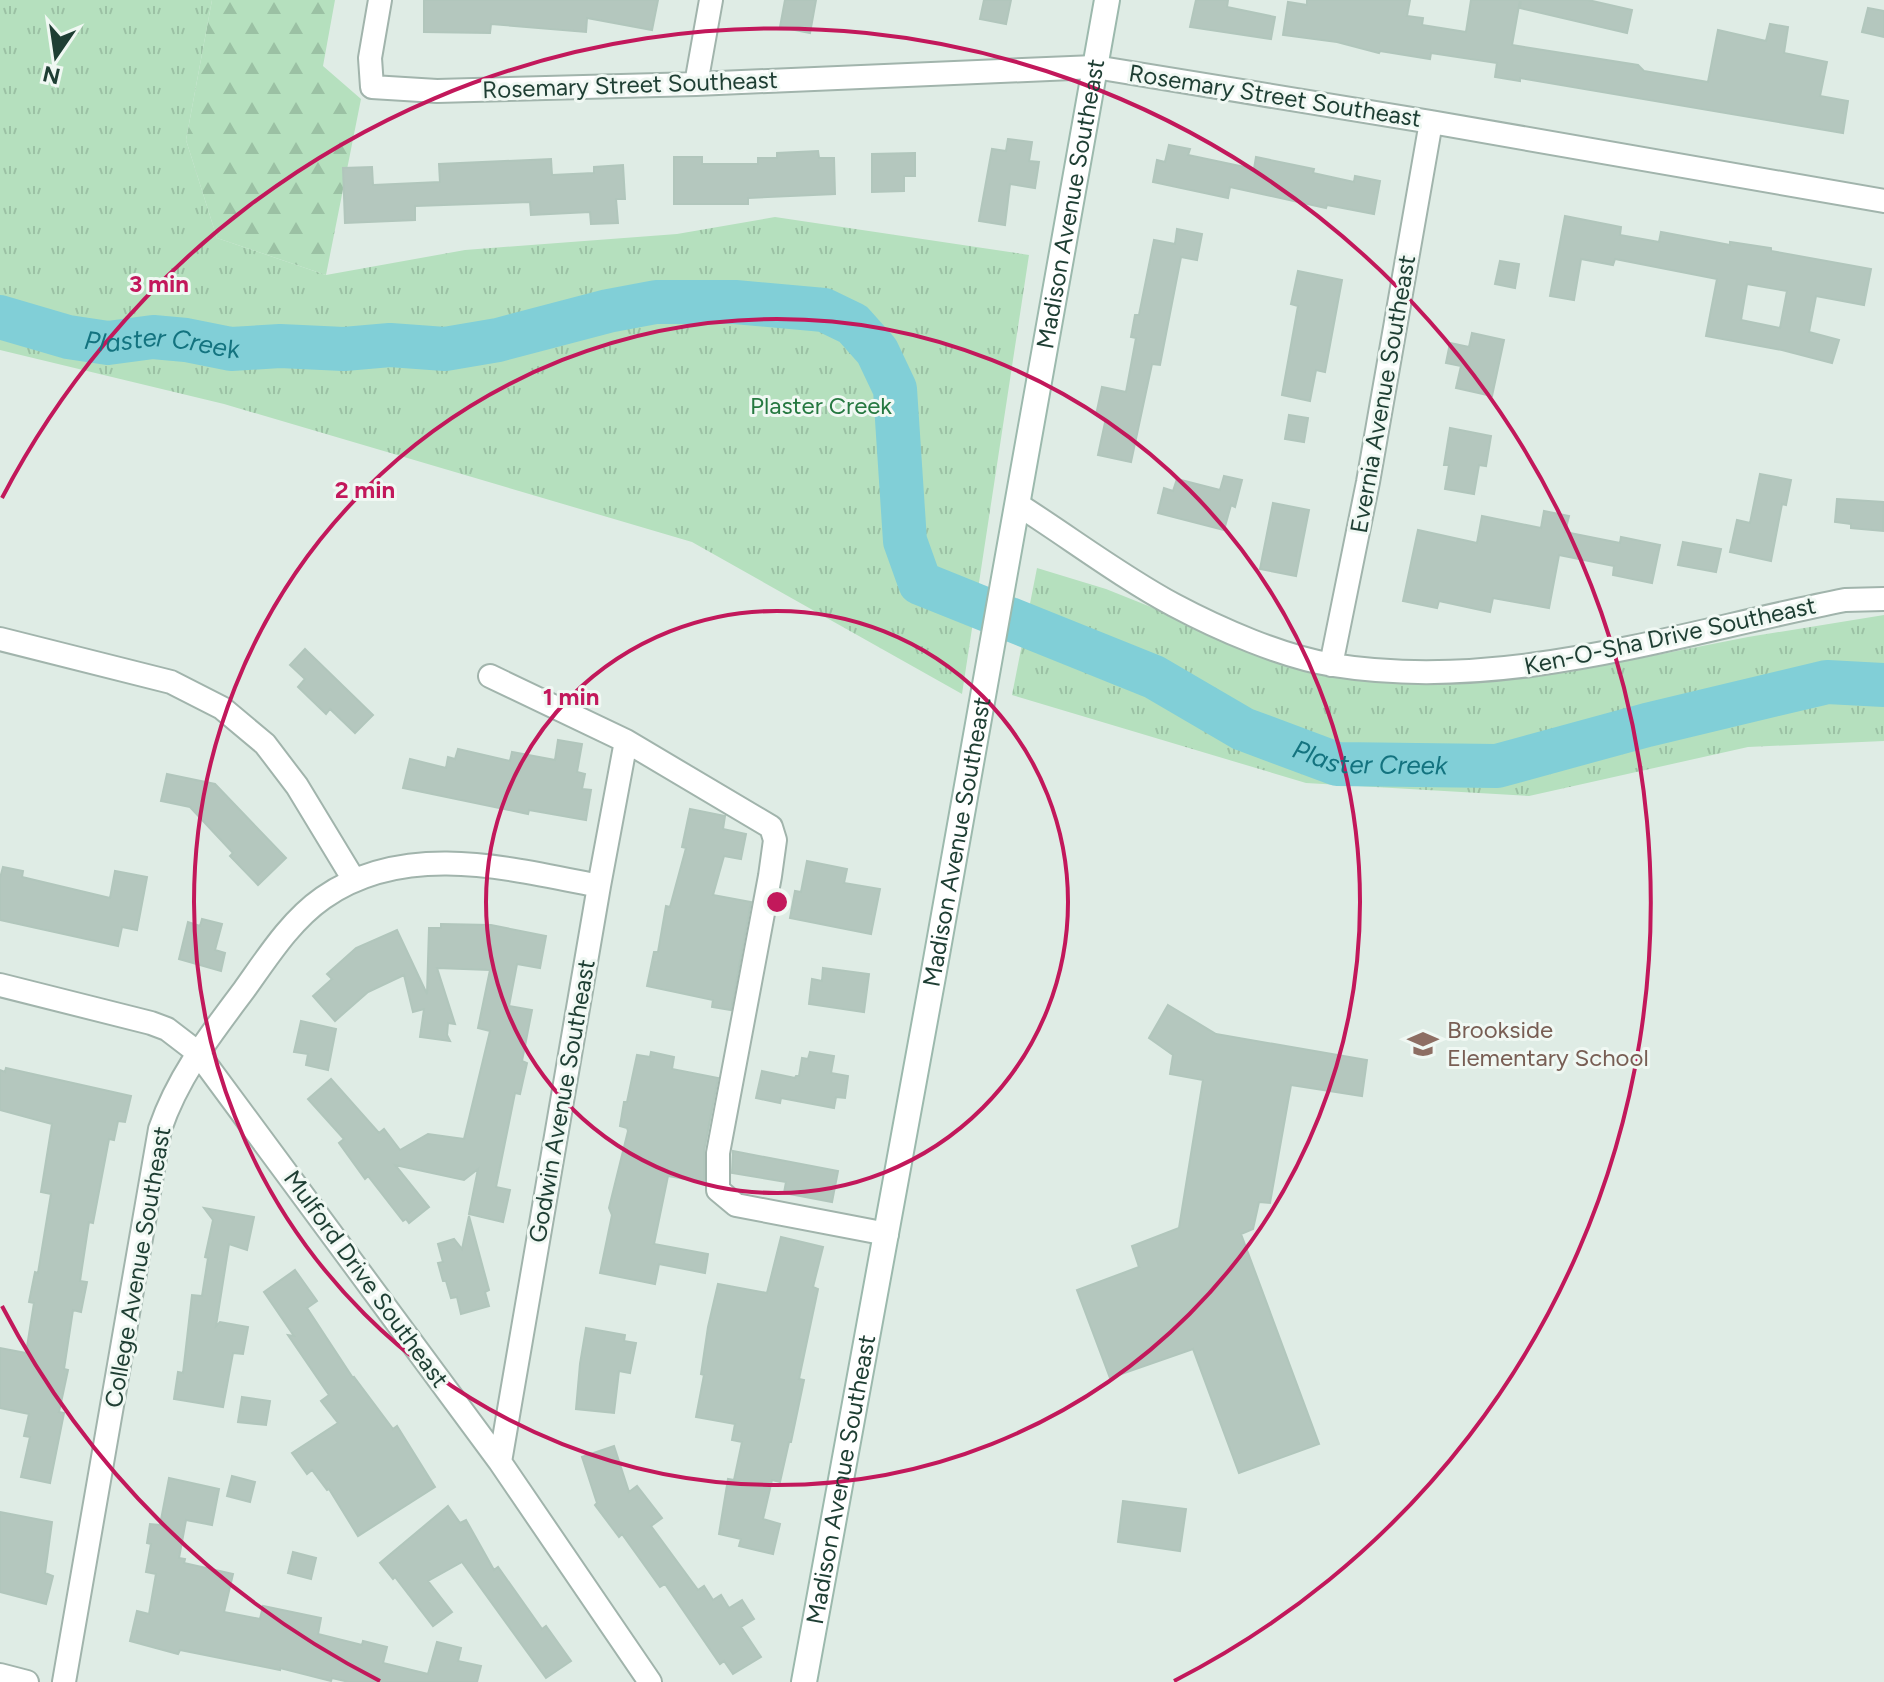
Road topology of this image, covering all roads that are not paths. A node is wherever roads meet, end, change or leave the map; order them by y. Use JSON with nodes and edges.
{"nodes":[{"id":1,"x":380,"y":0,"type":"edge"},
{"id":2,"x":711,"y":0,"type":"edge"},
{"id":3,"x":1107,"y":0,"type":"edge"},
{"id":4,"x":1095,"y":67,"type":"junction"},
{"id":5,"x":696,"y":84,"type":"junction"},
{"id":6,"x":1431,"y":122,"type":"junction"},
{"id":7,"x":1884,"y":201,"type":"edge"},
{"id":8,"x":1017,"y":504,"type":"junction"},
{"id":9,"x":1884,"y":599,"type":"edge"},
{"id":10,"x":0,"y":639,"type":"edge"},
{"id":11,"x":1331,"y":665,"type":"junction"},
{"id":12,"x":490,"y":676,"type":"dead end"},
{"id":13,"x":626,"y":741,"type":"junction"},
{"id":14,"x":354,"y":880,"type":"junction"},
{"id":15,"x":599,"y":886,"type":"junction"},
{"id":16,"x":0,"y":985,"type":"edge"},
{"id":17,"x":197,"y":1052,"type":"junction"},
{"id":18,"x":887,"y":1234,"type":"junction"},
{"id":19,"x":500,"y":1462,"type":"junction"},
{"id":20,"x":0,"y":1675,"type":"edge"},
{"id":21,"x":27,"y":1682,"type":"edge"},
{"id":22,"x":64,"y":1682,"type":"edge"},
{"id":23,"x":650,"y":1682,"type":"edge"},
{"id":24,"x":804,"y":1682,"type":"edge"}],
"edges":[{"from":1,"to":5,"type":"street","name":"Rosemary Street Southeast"},
{"from":2,"to":5,"type":"street"},
{"from":3,"to":4,"type":"street","name":"Madison Avenue Southeast"},
{"from":4,"to":5,"type":"street","name":"Rosemary Street Southeast"},
{"from":4,"to":6,"type":"street","name":"Rosemary Street Southeast"},
{"from":4,"to":8,"type":"street","name":"Madison Avenue Southeast"},
{"from":6,"to":7,"type":"street","name":"Rosemary Street Southeast"},
{"from":6,"to":11,"type":"street","name":"Evernia Avenue Southeast"},
{"from":8,"to":11,"type":"street","name":"Ken-O-Sha Drive Southeast"},
{"from":8,"to":18,"type":"street","name":"Madison Avenue Southeast"},
{"from":9,"to":11,"type":"street","name":"Ken-O-Sha Drive Southeast"},
{"from":10,"to":14,"type":"street"},
{"from":12,"to":13,"type":"street"},
{"from":13,"to":15,"type":"street","name":"Godwin Avenue Southeast"},
{"from":13,"to":18,"type":"street"},
{"from":14,"to":15,"type":"street","name":"College Avenue Southeast"},
{"from":14,"to":17,"type":"street","name":"College Avenue Southeast"},
{"from":15,"to":19,"type":"street","name":"Godwin Avenue Southeast"},
{"from":16,"to":17,"type":"street","name":"Mulford Drive Southeast"},
{"from":17,"to":19,"type":"street","name":"Mulford Drive Southeast"},
{"from":17,"to":22,"type":"street","name":"College Avenue Southeast"},
{"from":18,"to":24,"type":"street","name":"Madison Avenue Southeast"},
{"from":19,"to":23,"type":"street","name":"Mulford Drive Southeast"},
{"from":20,"to":21,"type":"street"}]}
